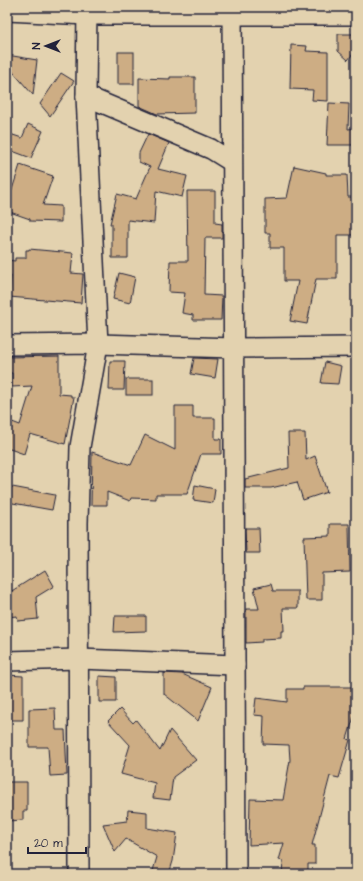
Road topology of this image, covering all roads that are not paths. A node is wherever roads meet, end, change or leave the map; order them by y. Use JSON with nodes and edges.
{"nodes":[{"id":1,"x":7,"y":11,"type":"edge"},
{"id":2,"x":87,"y":11,"type":"edge"},
{"id":3,"x":232,"y":11,"type":"edge"},
{"id":4,"x":356,"y":15,"type":"edge"},
{"id":5,"x":86,"y":96,"type":"junction"},
{"id":6,"x":232,"y":162,"type":"junction"},
{"id":7,"x":98,"y":344,"type":"junction"},
{"id":8,"x":7,"y":345,"type":"edge"},
{"id":9,"x":356,"y":347,"type":"edge"},
{"id":10,"x":234,"y":348,"type":"junction"},
{"id":11,"x":79,"y":660,"type":"junction"},
{"id":12,"x":7,"y":661,"type":"edge"},
{"id":13,"x":235,"y":665,"type":"junction"},
{"id":14,"x":79,"y":874,"type":"edge"},
{"id":15,"x":236,"y":874,"type":"edge"}],
"edges":[{"from":1,"to":2,"type":"street"},
{"from":2,"to":3,"type":"street"},
{"from":2,"to":5,"type":"street"},
{"from":3,"to":4,"type":"street"},
{"from":3,"to":6,"type":"street"},
{"from":5,"to":6,"type":"street"},
{"from":5,"to":7,"type":"street"},
{"from":6,"to":10,"type":"street"},
{"from":7,"to":8,"type":"street"},
{"from":7,"to":10,"type":"street"},
{"from":7,"to":11,"type":"street"},
{"from":9,"to":10,"type":"street"},
{"from":10,"to":13,"type":"street"},
{"from":11,"to":12,"type":"street"},
{"from":11,"to":13,"type":"street"},
{"from":11,"to":14,"type":"street"},
{"from":13,"to":15,"type":"street"}]}
